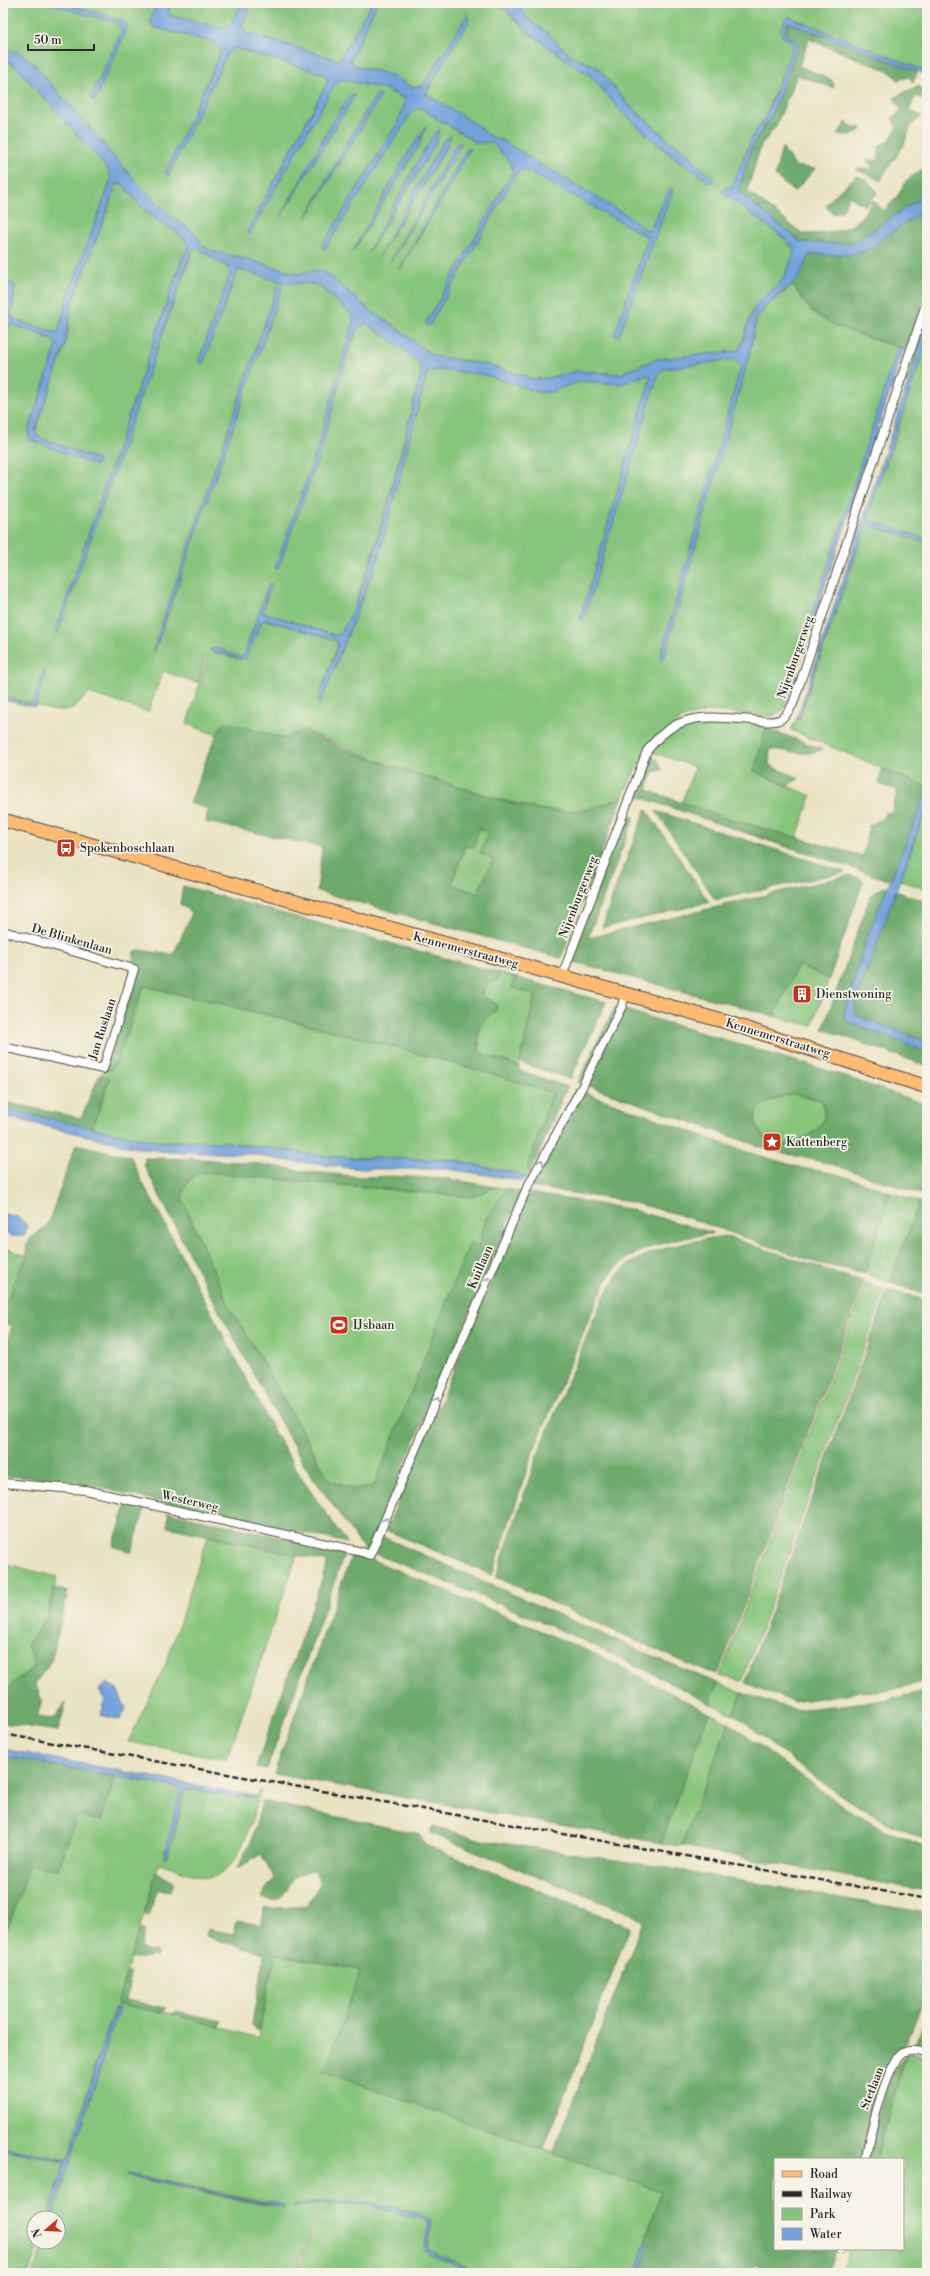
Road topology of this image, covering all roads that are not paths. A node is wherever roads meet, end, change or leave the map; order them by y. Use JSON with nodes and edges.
{"nodes":[{"id":1,"x":927,"y":301,"type":"edge"},
{"id":2,"x":3,"y":820,"type":"edge"},
{"id":3,"x":3,"y":931,"type":"edge"},
{"id":4,"x":134,"y":969,"type":"joint"},
{"id":5,"x":562,"y":976,"type":"junction"},
{"id":6,"x":623,"y":1000,"type":"junction"},
{"id":7,"x":3,"y":1047,"type":"edge"},
{"id":8,"x":927,"y":1087,"type":"edge"},
{"id":9,"x":3,"y":1483,"type":"edge"},
{"id":10,"x":370,"y":1555,"type":"joint"},
{"id":11,"x":927,"y":2054,"type":"edge"},
{"id":12,"x":866,"y":2158,"type":"edge"}],
"edges":[{"from":1,"to":5,"type":"street","name":"Nijenburgerweg"},
{"from":2,"to":5,"type":"main road","name":"Kennemerstraatweg"},
{"from":3,"to":4,"type":"street","name":"De Blinkenlaan"},
{"from":4,"to":7,"type":"street","name":"Jan Ruslaan"},
{"from":5,"to":6,"type":"main road","name":"Kennemerstraatweg"},
{"from":6,"to":8,"type":"main road","name":"Kennemerstraatweg"},
{"from":10,"to":6,"type":"street","name":"Kuillaan","one_way":true},
{"from":9,"to":10,"type":"street","name":"Westerweg"},
{"from":11,"to":12,"type":"street","name":"Stetlaan"}]}
